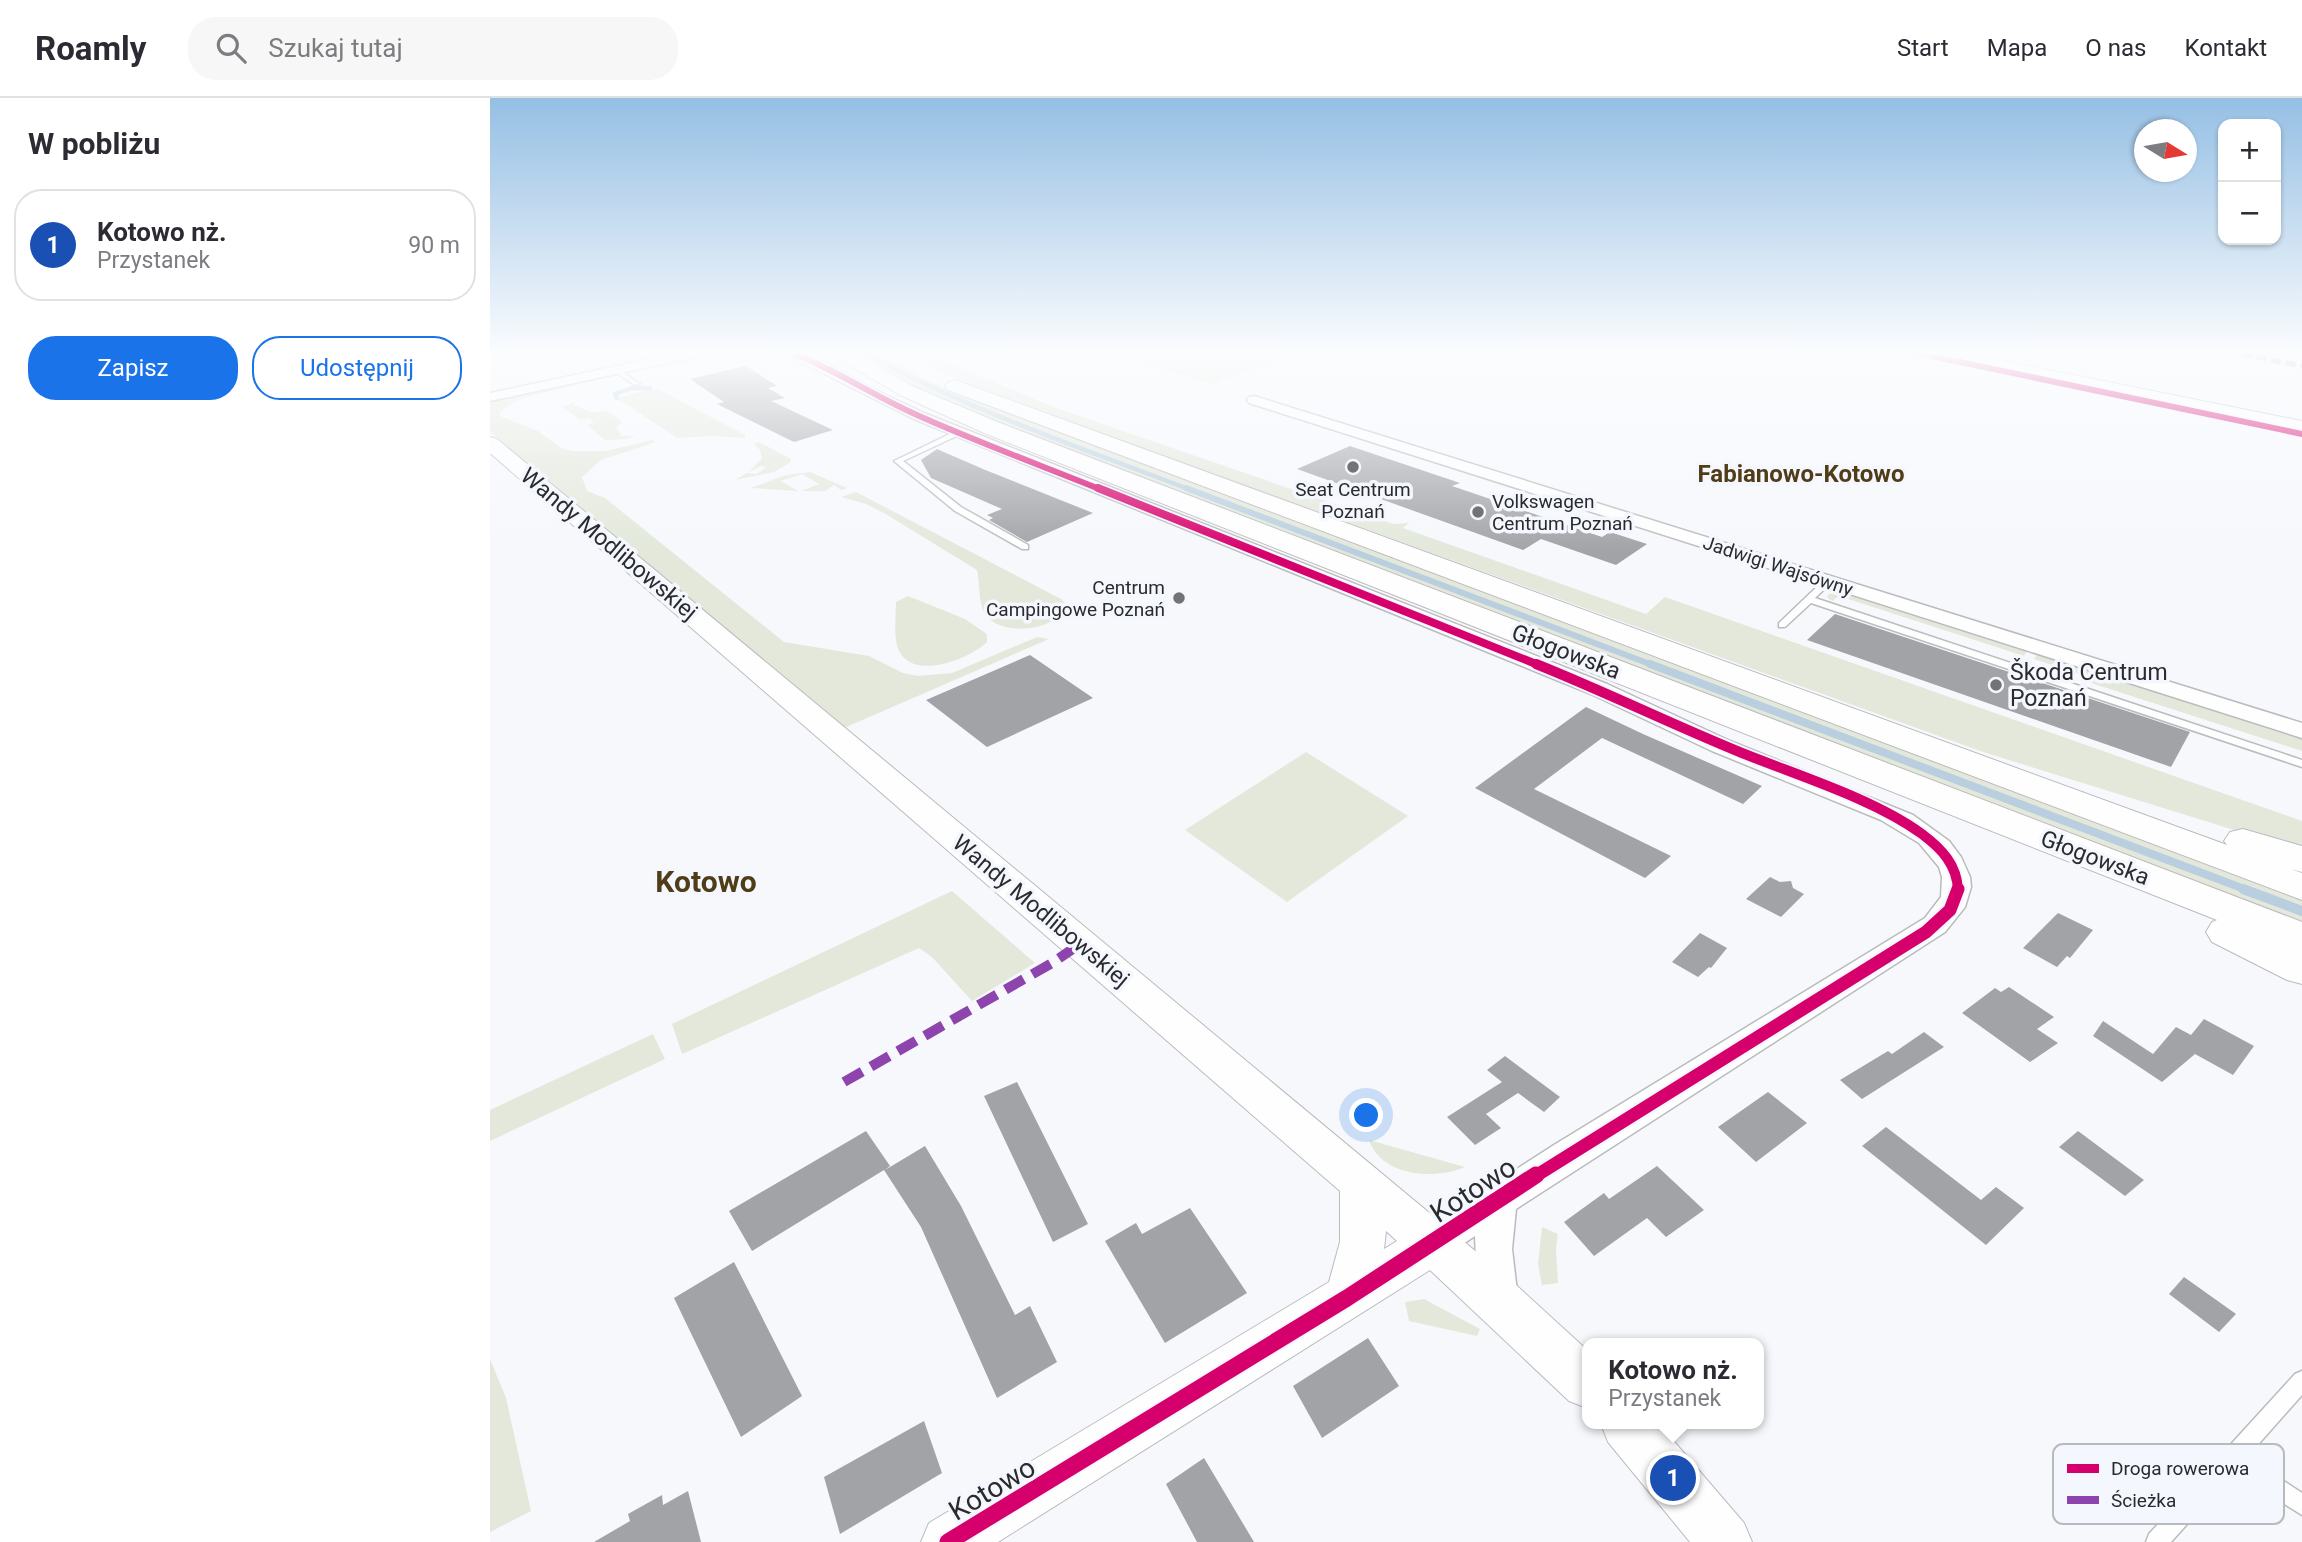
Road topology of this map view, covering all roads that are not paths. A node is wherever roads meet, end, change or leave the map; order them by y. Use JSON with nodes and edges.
{"nodes":[{"id":1,"x":925,"y":418,"type":"edge"},
{"id":2,"x":970,"y":418,"type":"edge"},
{"id":3,"x":1045,"y":418,"type":"edge"},
{"id":4,"x":1312,"y":418,"type":"edge"},
{"id":5,"x":2260,"y":418,"type":"edge"},
{"id":6,"x":2302,"y":427,"type":"edge"},
{"id":7,"x":958,"y":432,"type":"junction"},
{"id":8,"x":490,"y":443,"type":"edge"},
{"id":9,"x":1025,"y":547,"type":"dead end"},
{"id":10,"x":1827,"y":582,"type":"junction"},
{"id":11,"x":1811,"y":600,"type":"junction"},
{"id":12,"x":1782,"y":625,"type":"dead end"},
{"id":13,"x":2302,"y":731,"type":"edge"},
{"id":14,"x":2302,"y":764,"type":"edge"},
{"id":15,"x":2035,"y":788,"type":"junction"},
{"id":16,"x":2045,"y":838,"type":"junction"},
{"id":17,"x":2302,"y":859,"type":"edge"},
{"id":18,"x":2302,"y":887,"type":"edge"},
{"id":19,"x":2302,"y":938,"type":"edge"},
{"id":20,"x":2302,"y":969,"type":"edge"},
{"id":21,"x":1361,"y":1183,"type":"junction"},
{"id":22,"x":1500,"y":1199,"type":"junction"},
{"id":23,"x":1432,"y":1244,"type":"junction"},
{"id":24,"x":1347,"y":1298,"type":"junction"},
{"id":25,"x":1498,"y":1300,"type":"junction"},
{"id":26,"x":1582,"y":1378,"type":"edge"},
{"id":27,"x":2302,"y":1381,"type":"edge"},
{"id":28,"x":1630,"y":1429,"type":"edge"},
{"id":29,"x":2245,"y":1444,"type":"edge"},
{"id":30,"x":2284,"y":1493,"type":"edge"},
{"id":31,"x":2302,"y":1505,"type":"edge"},
{"id":32,"x":2173,"y":1524,"type":"edge"},
{"id":33,"x":948,"y":1542,"type":"edge"},
{"id":34,"x":1725,"y":1542,"type":"edge"},
{"id":35,"x":2157,"y":1542,"type":"edge"}],
"edges":[{"from":1,"to":7,"type":"street","name":"Kotowo"},
{"from":2,"to":16,"type":"main road","name":"Głogowska"},
{"from":3,"to":15,"type":"main road","name":"Głogowska"},
{"from":4,"to":10,"type":"street","name":"Jadwigi Wajsówny"},
{"from":5,"to":6,"type":"street"},
{"from":7,"to":9,"type":"lane"},
{"from":7,"to":22,"type":"street","name":"Kotowo"},
{"from":8,"to":21,"type":"street","name":"Wandy Modlibowskiej"},
{"from":10,"to":11,"type":"lane"},
{"from":10,"to":13,"type":"street","name":"Jadwigi Wajsówny"},
{"from":11,"to":12,"type":"lane"},
{"from":11,"to":14,"type":"lane"},
{"from":15,"to":17,"type":"main road"},
{"from":15,"to":18,"type":"main road","name":"Głogowska"},
{"from":16,"to":19,"type":"main road","name":"Głogowska"},
{"from":16,"to":20,"type":"main road"},
{"from":21,"to":23,"type":"street","name":"Wandy Modlibowskiej"},
{"from":21,"to":24,"type":"street"},
{"from":22,"to":23,"type":"street","name":"Kotowo"},
{"from":22,"to":25,"type":"street","name":"Kotowo"},
{"from":23,"to":24,"type":"street","name":"Kotowo"},
{"from":23,"to":25,"type":"street","name":"Wandy Modlibowskiej"},
{"from":24,"to":33,"type":"street","name":"Kotowo"},
{"from":25,"to":26,"type":"street","name":"Wandy Modlibowskiej"},
{"from":27,"to":29,"type":"lane"},
{"from":28,"to":34,"type":"street"},
{"from":30,"to":31,"type":"lane"},
{"from":32,"to":35,"type":"lane"}]}
